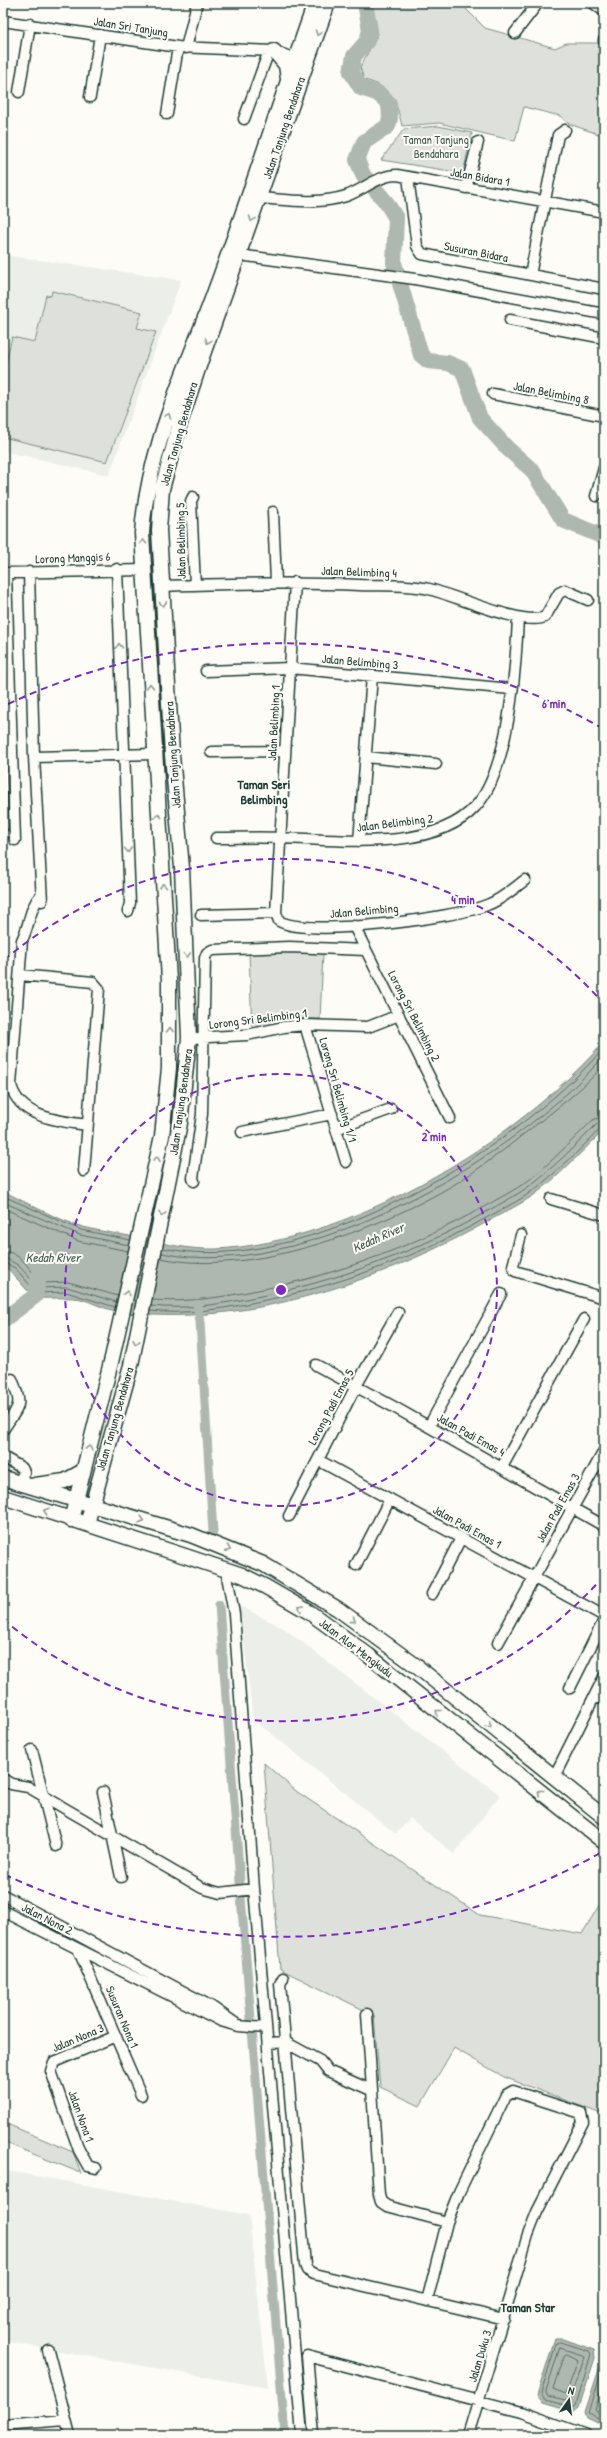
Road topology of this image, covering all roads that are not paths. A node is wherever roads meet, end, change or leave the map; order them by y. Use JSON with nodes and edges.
{"nodes":[{"id":1,"x":197,"y":3,"type":"edge"},
{"id":2,"x":315,"y":3,"type":"edge"},
{"id":3,"x":328,"y":3,"type":"edge"},
{"id":4,"x":538,"y":3,"type":"edge"},
{"id":5,"x":593,"y":3,"type":"edge"},
{"id":6,"x":604,"y":11,"type":"edge"},
{"id":7,"x":3,"y":20,"type":"edge"},
{"id":8,"x":30,"y":24,"type":"junction"},
{"id":9,"x":515,"y":33,"type":"dead end"},
{"id":10,"x":304,"y":34,"type":"junction"},
{"id":11,"x":100,"y":35,"type":"junction"},
{"id":12,"x":182,"y":47,"type":"junction"},
{"id":13,"x":271,"y":51,"type":"junction"},
{"id":14,"x":301,"y":61,"type":"junction"},
{"id":15,"x":287,"y":83,"type":"junction"},
{"id":16,"x":19,"y":92,"type":"dead end"},
{"id":17,"x":90,"y":97,"type":"dead end"},
{"id":18,"x":167,"y":114,"type":"dead end"},
{"id":19,"x":244,"y":119,"type":"dead end"},
{"id":20,"x":565,"y":130,"type":"dead end"},
{"id":21,"x":478,"y":142,"type":"dead end"},
{"id":22,"x":408,"y":177,"type":"junction"},
{"id":23,"x":466,"y":188,"type":"junction"},
{"id":24,"x":259,"y":198,"type":"junction"},
{"id":25,"x":544,"y":202,"type":"junction"},
{"id":26,"x":604,"y":212,"type":"edge"},
{"id":27,"x":239,"y":255,"type":"junction"},
{"id":28,"x":530,"y":275,"type":"junction"},
{"id":29,"x":604,"y":289,"type":"edge"},
{"id":30,"x":604,"y":314,"type":"edge"},
{"id":31,"x":510,"y":320,"type":"dead end"},
{"id":32,"x":604,"y":338,"type":"edge"},
{"id":33,"x":493,"y":394,"type":"dead end"},
{"id":34,"x":604,"y":416,"type":"edge"},
{"id":35,"x":604,"y":468,"type":"edge"},
{"id":36,"x":596,"y":496,"type":"dead end"},
{"id":37,"x":193,"y":497,"type":"dead end"},
{"id":38,"x":273,"y":512,"type":"dead end"},
{"id":39,"x":117,"y":569,"type":"junction"},
{"id":40,"x":144,"y":570,"type":"junction"},
{"id":41,"x":29,"y":572,"type":"junction"},
{"id":42,"x":4,"y":573,"type":"edge"},
{"id":43,"x":276,"y":582,"type":"junction"},
{"id":44,"x":295,"y":582,"type":"junction"},
{"id":45,"x":195,"y":585,"type":"junction"},
{"id":46,"x":162,"y":586,"type":"junction"},
{"id":47,"x":588,"y":600,"type":"dead end"},
{"id":48,"x":518,"y":617,"type":"junction"},
{"id":49,"x":290,"y":668,"type":"junction"},
{"id":50,"x":206,"y":671,"type":"dead end"},
{"id":51,"x":372,"y":676,"type":"junction"},
{"id":52,"x":511,"y":689,"type":"junction"},
{"id":53,"x":6,"y":704,"type":"edge"},
{"id":54,"x":7,"y":718,"type":"edge"},
{"id":55,"x":285,"y":751,"type":"junction"},
{"id":56,"x":211,"y":752,"type":"dead end"},
{"id":57,"x":155,"y":754,"type":"junction"},
{"id":58,"x":123,"y":755,"type":"junction"},
{"id":59,"x":34,"y":757,"type":"junction"},
{"id":60,"x":366,"y":757,"type":"junction"},
{"id":61,"x":436,"y":764,"type":"dead end"},
{"id":62,"x":216,"y":838,"type":"dead end"},
{"id":63,"x":280,"y":838,"type":"junction"},
{"id":64,"x":15,"y":840,"type":"dead end"},
{"id":65,"x":359,"y":841,"type":"junction"},
{"id":66,"x":525,"y":880,"type":"dead end"},
{"id":67,"x":128,"y":911,"type":"dead end"},
{"id":68,"x":276,"y":913,"type":"junction"},
{"id":69,"x":200,"y":915,"type":"dead end"},
{"id":70,"x":166,"y":916,"type":"junction"},
{"id":71,"x":185,"y":916,"type":"junction"},
{"id":72,"x":354,"y":926,"type":"junction"},
{"id":73,"x":366,"y":950,"type":"junction"},
{"id":74,"x":20,"y":975,"type":"junction"},
{"id":75,"x":399,"y":1016,"type":"junction"},
{"id":76,"x":305,"y":1025,"type":"junction"},
{"id":77,"x":189,"y":1038,"type":"junction"},
{"id":78,"x":205,"y":1038,"type":"junction"},
{"id":79,"x":391,"y":1109,"type":"dead end"},
{"id":80,"x":332,"y":1114,"type":"junction"},
{"id":81,"x":450,"y":1118,"type":"dead end"},
{"id":82,"x":88,"y":1125,"type":"junction"},
{"id":83,"x":336,"y":1129,"type":"junction"},
{"id":84,"x":242,"y":1132,"type":"dead end"},
{"id":85,"x":346,"y":1162,"type":"dead end"},
{"id":86,"x":84,"y":1171,"type":"dead end"},
{"id":87,"x":194,"y":1181,"type":"dead end"},
{"id":88,"x":551,"y":1199,"type":"dead end"},
{"id":89,"x":604,"y":1215,"type":"edge"},
{"id":90,"x":521,"y":1235,"type":"dead end"},
{"id":91,"x":501,"y":1294,"type":"dead end"},
{"id":92,"x":604,"y":1298,"type":"edge"},
{"id":93,"x":398,"y":1312,"type":"dead end"},
{"id":94,"x":584,"y":1319,"type":"dead end"},
{"id":95,"x":316,"y":1365,"type":"dead end"},
{"id":96,"x":12,"y":1379,"type":"dead end"},
{"id":97,"x":356,"y":1386,"type":"junction"},
{"id":98,"x":429,"y":1426,"type":"junction"},
{"id":99,"x":3,"y":1430,"type":"edge"},
{"id":100,"x":604,"y":1451,"type":"edge"},
{"id":101,"x":3,"y":1457,"type":"edge"},
{"id":102,"x":318,"y":1460,"type":"junction"},
{"id":103,"x":502,"y":1467,"type":"junction"},
{"id":104,"x":84,"y":1471,"type":"junction"},
{"id":105,"x":99,"y":1476,"type":"junction"},
{"id":106,"x":3,"y":1478,"type":"edge"},
{"id":107,"x":24,"y":1484,"type":"junction"},
{"id":108,"x":3,"y":1497,"type":"edge"},
{"id":109,"x":390,"y":1499,"type":"junction"},
{"id":110,"x":76,"y":1500,"type":"junction"},
{"id":111,"x":91,"y":1504,"type":"junction"},
{"id":112,"x":574,"y":1507,"type":"junction"},
{"id":113,"x":113,"y":1511,"type":"junction"},
{"id":114,"x":289,"y":1516,"type":"dead end"},
{"id":115,"x":71,"y":1520,"type":"junction"},
{"id":116,"x":87,"y":1524,"type":"junction"},
{"id":117,"x":604,"y":1526,"type":"edge"},
{"id":118,"x":461,"y":1538,"type":"junction"},
{"id":119,"x":356,"y":1565,"type":"dead end"},
{"id":120,"x":226,"y":1570,"type":"junction"},
{"id":121,"x":534,"y":1578,"type":"junction"},
{"id":122,"x":432,"y":1594,"type":"dead end"},
{"id":123,"x":604,"y":1616,"type":"edge"},
{"id":124,"x":604,"y":1620,"type":"edge"},
{"id":125,"x":498,"y":1643,"type":"dead end"},
{"id":126,"x":604,"y":1677,"type":"edge"},
{"id":127,"x":570,"y":1688,"type":"dead end"},
{"id":128,"x":599,"y":1698,"type":"edge"},
{"id":129,"x":32,"y":1750,"type":"dead end"},
{"id":130,"x":554,"y":1778,"type":"junction"},
{"id":131,"x":3,"y":1779,"type":"edge"},
{"id":132,"x":103,"y":1792,"type":"dead end"},
{"id":133,"x":573,"y":1792,"type":"junction"},
{"id":134,"x":43,"y":1796,"type":"junction"},
{"id":135,"x":564,"y":1811,"type":"junction"},
{"id":136,"x":604,"y":1817,"type":"edge"},
{"id":137,"x":113,"y":1837,"type":"junction"},
{"id":138,"x":604,"y":1842,"type":"edge"},
{"id":139,"x":56,"y":1846,"type":"dead end"},
{"id":140,"x":121,"y":1877,"type":"dead end"},
{"id":141,"x":254,"y":1889,"type":"junction"},
{"id":142,"x":3,"y":1895,"type":"edge"},
{"id":143,"x":3,"y":1911,"type":"edge"},
{"id":144,"x":78,"y":1950,"type":"junction"},
{"id":145,"x":283,"y":1978,"type":"dead end"},
{"id":146,"x":367,"y":2014,"type":"dead end"},
{"id":147,"x":238,"y":2026,"type":"junction"},
{"id":148,"x":266,"y":2028,"type":"junction"},
{"id":149,"x":116,"y":2036,"type":"junction"},
{"id":150,"x":285,"y":2042,"type":"junction"},
{"id":151,"x":268,"y":2043,"type":"junction"},
{"id":152,"x":51,"y":2065,"type":"joint"},
{"id":153,"x":371,"y":2090,"type":"junction"},
{"id":154,"x":141,"y":2095,"type":"dead end"},
{"id":155,"x":96,"y":2168,"type":"dead end"},
{"id":156,"x":447,"y":2222,"type":"junction"},
{"id":157,"x":427,"y":2301,"type":"junction"},
{"id":158,"x":504,"y":2319,"type":"junction"},
{"id":159,"x":48,"y":2350,"type":"dead end"},
{"id":160,"x":479,"y":2400,"type":"junction"},
{"id":161,"x":66,"y":2420,"type":"junction"},
{"id":162,"x":3,"y":2425,"type":"edge"},
{"id":163,"x":70,"y":2435,"type":"edge"},
{"id":164,"x":302,"y":2435,"type":"edge"},
{"id":165,"x":314,"y":2435,"type":"edge"},
{"id":166,"x":468,"y":2435,"type":"edge"},
{"id":167,"x":586,"y":2435,"type":"edge"}],
"edges":[{"from":1,"to":12,"type":"street"},
{"from":2,"to":10,"type":"main road","name":"Jalan Tanjung Bendahara"},
{"from":3,"to":14,"type":"main road","name":"Jalan Tanjung Bendahara","one_way":true},
{"from":4,"to":9,"type":"street"},
{"from":5,"to":6,"type":"street"},
{"from":7,"to":8,"type":"street","name":"Jalan Sri Tanjung"},
{"from":8,"to":11,"type":"street","name":"Jalan Sri Tanjung"},
{"from":8,"to":16,"type":"street"},
{"from":10,"to":13,"type":"main road"},
{"from":10,"to":14,"type":"main road","name":"Jalan Tanjung Bendahara"},
{"from":11,"to":12,"type":"street","name":"Jalan Sri Tanjung"},
{"from":11,"to":17,"type":"street"},
{"from":12,"to":13,"type":"street","name":"Jalan Sri Tanjung"},
{"from":12,"to":18,"type":"street"},
{"from":13,"to":14,"type":"street","name":"Jalan Sri Tanjung"},
{"from":13,"to":15,"type":"main road"},
{"from":13,"to":19,"type":"street"},
{"from":14,"to":15,"type":"main road","name":"Jalan Tanjung Bendahara"},
{"from":14,"to":24,"type":"main road","name":"Jalan Tanjung Bendahara"},
{"from":40,"to":15,"type":"main road","name":"Jalan Tanjung Bendahara","one_way":true},
{"from":20,"to":25,"type":"street"},
{"from":21,"to":23,"type":"street"},
{"from":22,"to":23,"type":"street","name":"Jalan Bidara 1"},
{"from":22,"to":24,"type":"street","name":"Jalan Bidara 1"},
{"from":22,"to":28,"type":"street","name":"Susuran Bidara"},
{"from":23,"to":25,"type":"street","name":"Jalan Bidara 1"},
{"from":24,"to":27,"type":"main road","name":"Jalan Tanjung Bendahara","one_way":true},
{"from":25,"to":26,"type":"street","name":"Jalan Bidara 1"},
{"from":25,"to":28,"type":"street"},
{"from":27,"to":30,"type":"street"},
{"from":27,"to":46,"type":"main road","name":"Jalan Tanjung Bendahara","one_way":true},
{"from":28,"to":29,"type":"street","name":"Susuran Bidara"},
{"from":31,"to":32,"type":"street"},
{"from":33,"to":34,"type":"street","name":"Jalan Belimbing 8"},
{"from":35,"to":36,"type":"street"},
{"from":37,"to":45,"type":"street","name":"Jalan Belimbing 5"},
{"from":38,"to":43,"type":"street"},
{"from":39,"to":40,"type":"street","name":"Lorong Manggis 6"},
{"from":39,"to":41,"type":"street","name":"Lorong Manggis 6"},
{"from":58,"to":39,"type":"street","one_way":true},
{"from":57,"to":40,"type":"main road","name":"Jalan Tanjung Bendahara","one_way":true},
{"from":41,"to":42,"type":"street","name":"Lorong Manggis 6"},
{"from":41,"to":59,"type":"street"},
{"from":42,"to":53,"type":"street"},
{"from":43,"to":44,"type":"street","name":"Jalan Belimbing 4"},
{"from":43,"to":45,"type":"street","name":"Jalan Belimbing 4"},
{"from":44,"to":48,"type":"street","name":"Jalan Belimbing 4"},
{"from":44,"to":49,"type":"street","name":"Jalan Belimbing 1"},
{"from":45,"to":46,"type":"street","name":"Jalan Belimbing 4"},
{"from":46,"to":71,"type":"main road","name":"Jalan Tanjung Bendahara","one_way":true},
{"from":47,"to":48,"type":"street","name":"Jalan Belimbing 4"},
{"from":48,"to":52,"type":"street","name":"Jalan Belimbing 2"},
{"from":49,"to":50,"type":"street","name":"Jalan Belimbing 3"},
{"from":49,"to":51,"type":"street","name":"Jalan Belimbing 3"},
{"from":49,"to":55,"type":"street","name":"Jalan Belimbing 1"},
{"from":51,"to":52,"type":"street","name":"Jalan Belimbing 3"},
{"from":51,"to":60,"type":"street"},
{"from":52,"to":65,"type":"street","name":"Jalan Belimbing 2"},
{"from":53,"to":54,"type":"street"},
{"from":54,"to":64,"type":"street"},
{"from":55,"to":56,"type":"street"},
{"from":55,"to":63,"type":"street","name":"Jalan Belimbing 1"},
{"from":57,"to":58,"type":"street"},
{"from":70,"to":57,"type":"main road","name":"Jalan Tanjung Bendahara","one_way":true},
{"from":58,"to":59,"type":"street"},
{"from":58,"to":67,"type":"street","one_way":true},
{"from":59,"to":74,"type":"street"},
{"from":60,"to":61,"type":"street"},
{"from":60,"to":65,"type":"street"},
{"from":62,"to":63,"type":"street","name":"Jalan Belimbing 2"},
{"from":63,"to":65,"type":"street","name":"Jalan Belimbing 2"},
{"from":63,"to":68,"type":"street","name":"Jalan Belimbing 1"},
{"from":66,"to":72,"type":"street","name":"Jalan Belimbing"},
{"from":68,"to":69,"type":"street"},
{"from":68,"to":72,"type":"street","name":"Jalan Belimbing"},
{"from":70,"to":71,"type":"main road"},
{"from":104,"to":70,"type":"main road","name":"Jalan Tanjung Bendahara","one_way":true},
{"from":71,"to":77,"type":"main road","name":"Jalan Tanjung Bendahara","one_way":true},
{"from":72,"to":73,"type":"street","name":"Lorong Sri Belimbing 2"},
{"from":73,"to":75,"type":"street","name":"Lorong Sri Belimbing 2"},
{"from":73,"to":78,"type":"street"},
{"from":74,"to":82,"type":"street"},
{"from":74,"to":82,"type":"street"},
{"from":75,"to":76,"type":"street","name":"Lorong Sri Belimbing 1"},
{"from":75,"to":81,"type":"street","name":"Lorong Sri Belimbing 2"},
{"from":76,"to":78,"type":"street","name":"Lorong Sri Belimbing 1"},
{"from":76,"to":80,"type":"street","name":"Lorong Sri Belimbing 1/1"},
{"from":77,"to":78,"type":"street","name":"Lorong Sri Belimbing 1"},
{"from":77,"to":105,"type":"main road","name":"Jalan Tanjung Bendahara","one_way":true},
{"from":78,"to":87,"type":"street"},
{"from":79,"to":83,"type":"street"},
{"from":80,"to":83,"type":"street","name":"Lorong Sri Belimbing 1/1"},
{"from":80,"to":84,"type":"street"},
{"from":82,"to":86,"type":"street"},
{"from":83,"to":85,"type":"street","name":"Lorong Sri Belimbing 1/1"},
{"from":88,"to":89,"type":"street"},
{"from":90,"to":92,"type":"street"},
{"from":91,"to":98,"type":"street"},
{"from":93,"to":97,"type":"street","name":"Lorong Padi Emas 5"},
{"from":94,"to":103,"type":"street"},
{"from":95,"to":97,"type":"street","name":"Jalan Padi Emas 4"},
{"from":96,"to":99,"type":"street"},
{"from":97,"to":98,"type":"street","name":"Jalan Padi Emas 4"},
{"from":97,"to":102,"type":"street","name":"Lorong Padi Emas 5"},
{"from":98,"to":103,"type":"street","name":"Jalan Padi Emas 4"},
{"from":100,"to":112,"type":"street","name":"Jalan Padi Emas 3"},
{"from":101,"to":107,"type":"street"},
{"from":102,"to":109,"type":"street","name":"Jalan Padi Emas 1"},
{"from":102,"to":114,"type":"street","name":"Lorong Padi Emas 5"},
{"from":103,"to":112,"type":"street","name":"Jalan Padi Emas 4"},
{"from":104,"to":107,"type":"main road"},
{"from":104,"to":110,"type":"main road","name":"Jalan Tanjung Bendahara"},
{"from":105,"to":111,"type":"main road","name":"Jalan Tanjung Bendahara"},
{"from":105,"to":113,"type":"main road"},
{"from":106,"to":107,"type":"main road","name":"Jalan Alor Mengkudu"},
{"from":107,"to":110,"type":"main road","name":"Jalan Alor Mengkudu"},
{"from":115,"to":108,"type":"main road","name":"Jalan Alor Mengkudu","one_way":true},
{"from":109,"to":118,"type":"street","name":"Jalan Padi Emas 1"},
{"from":109,"to":119,"type":"street"},
{"from":110,"to":111,"type":"main road","name":"Jalan Alor Mengkudu"},
{"from":110,"to":115,"type":"main road","name":"Jalan Tanjung Bendahara"},
{"from":111,"to":113,"type":"main road","name":"Jalan Alor Mengkudu"},
{"from":111,"to":116,"type":"main road","name":"Jalan Tanjung Bendahara"},
{"from":112,"to":117,"type":"street","name":"Jalan Padi Emas 4"},
{"from":112,"to":121,"type":"street","name":"Jalan Padi Emas 3"},
{"from":113,"to":130,"type":"main road","name":"Jalan Alor Mengkudu","one_way":true},
{"from":115,"to":116,"type":"main road","name":"Jalan Alor Mengkudu"},
{"from":116,"to":120,"type":"main road","name":"Jalan Alor Mengkudu"},
{"from":118,"to":121,"type":"street","name":"Jalan Padi Emas 1"},
{"from":118,"to":122,"type":"street"},
{"from":135,"to":120,"type":"main road","name":"Jalan Alor Mengkudu","one_way":true},
{"from":120,"to":141,"type":"street"},
{"from":121,"to":123,"type":"street","name":"Jalan Padi Emas 1"},
{"from":121,"to":125,"type":"street","name":"Jalan Padi Emas 3"},
{"from":124,"to":127,"type":"street"},
{"from":126,"to":128,"type":"street"},
{"from":128,"to":130,"type":"street"},
{"from":129,"to":134,"type":"street"},
{"from":130,"to":133,"type":"main road","name":"Jalan Alor Mengkudu"},
{"from":131,"to":134,"type":"street"},
{"from":132,"to":137,"type":"street"},
{"from":133,"to":135,"type":"main road"},
{"from":133,"to":136,"type":"main road","name":"Jalan Alor Mengkudu"},
{"from":134,"to":137,"type":"street"},
{"from":134,"to":139,"type":"street"},
{"from":135,"to":138,"type":"main road","name":"Jalan Alor Mengkudu"},
{"from":137,"to":140,"type":"street"},
{"from":137,"to":141,"type":"street"},
{"from":141,"to":148,"type":"street"},
{"from":142,"to":147,"type":"street"},
{"from":143,"to":144,"type":"street","name":"Jalan Nona 2"},
{"from":144,"to":147,"type":"street","name":"Jalan Nona 2"},
{"from":144,"to":149,"type":"street","name":"Susuran Nona 1"},
{"from":145,"to":150,"type":"street"},
{"from":146,"to":153,"type":"street"},
{"from":147,"to":148,"type":"street","name":"Jalan Nona 2"},
{"from":148,"to":151,"type":"street"},
{"from":149,"to":152,"type":"street","name":"Jalan Nona 3"},
{"from":149,"to":154,"type":"street","name":"Susuran Nona 1"},
{"from":150,"to":151,"type":"street"},
{"from":150,"to":153,"type":"street"},
{"from":150,"to":157,"type":"street"},
{"from":151,"to":164,"type":"street"},
{"from":152,"to":155,"type":"street","name":"Jalan Nona 1"},
{"from":153,"to":156,"type":"street"},
{"from":156,"to":157,"type":"street"},
{"from":156,"to":158,"type":"street","name":"Jalan Duku 3"},
{"from":157,"to":158,"type":"street"},
{"from":158,"to":160,"type":"street","name":"Jalan Duku 3"},
{"from":159,"to":161,"type":"street"},
{"from":160,"to":165,"type":"street"},
{"from":160,"to":166,"type":"street","name":"Jalan Duku 3"},
{"from":160,"to":167,"type":"street"},
{"from":161,"to":162,"type":"street"},
{"from":161,"to":163,"type":"street"}]}
